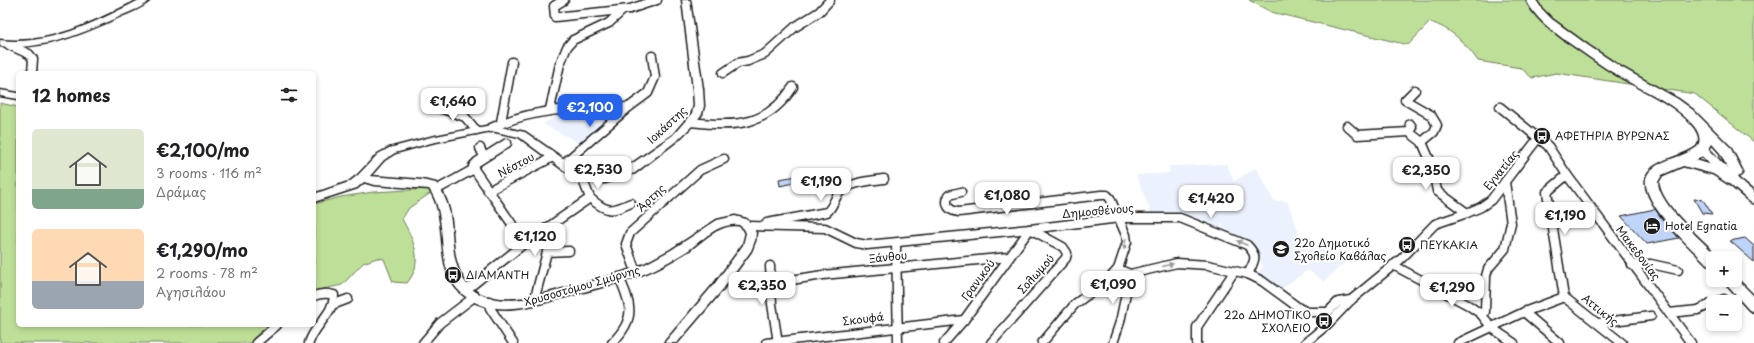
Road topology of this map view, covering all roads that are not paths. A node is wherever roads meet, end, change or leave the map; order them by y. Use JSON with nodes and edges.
{"nodes":[{"id":1,"x":146,"y":0,"type":"edge"},
{"id":2,"x":564,"y":0,"type":"edge"},
{"id":3,"x":656,"y":0,"type":"edge"},
{"id":4,"x":686,"y":0,"type":"edge"},
{"id":5,"x":830,"y":0,"type":"edge"},
{"id":6,"x":1531,"y":0,"type":"edge"},
{"id":7,"x":623,"y":10,"type":"junction"},
{"id":8,"x":5,"y":44,"type":"edge"},
{"id":9,"x":652,"y":56,"type":"dead end"},
{"id":10,"x":512,"y":62,"type":"dead end"},
{"id":11,"x":32,"y":71,"type":"edge"},
{"id":12,"x":723,"y":73,"type":"dead end"},
{"id":13,"x":793,"y":87,"type":"dead end"},
{"id":14,"x":1415,"y":90,"type":"dead end"},
{"id":15,"x":0,"y":93,"type":"edge"},
{"id":16,"x":16,"y":96,"type":"edge"},
{"id":17,"x":437,"y":107,"type":"dead end"},
{"id":18,"x":629,"y":107,"type":"junction"},
{"id":19,"x":1500,"y":107,"type":"dead end"},
{"id":20,"x":550,"y":109,"type":"junction"},
{"id":21,"x":501,"y":122,"type":"junction"},
{"id":22,"x":691,"y":122,"type":"junction"},
{"id":23,"x":1410,"y":124,"type":"dead end"},
{"id":24,"x":1347,"y":126,"type":"dead end"},
{"id":25,"x":1701,"y":127,"type":"junction"},
{"id":26,"x":491,"y":128,"type":"junction"},
{"id":27,"x":476,"y":130,"type":"junction"},
{"id":28,"x":1409,"y":132,"type":"junction"},
{"id":29,"x":1539,"y":137,"type":"junction"},
{"id":30,"x":1422,"y":142,"type":"junction"},
{"id":31,"x":507,"y":143,"type":"dead end"},
{"id":32,"x":480,"y":148,"type":"dead end"},
{"id":33,"x":1702,"y":149,"type":"junction"},
{"id":34,"x":484,"y":157,"type":"junction"},
{"id":35,"x":553,"y":157,"type":"junction"},
{"id":36,"x":724,"y":159,"type":"dead end"},
{"id":37,"x":1682,"y":161,"type":"junction"},
{"id":38,"x":563,"y":164,"type":"junction"},
{"id":39,"x":474,"y":169,"type":"junction"},
{"id":40,"x":581,"y":175,"type":"junction"},
{"id":41,"x":1567,"y":175,"type":"junction"},
{"id":42,"x":1734,"y":176,"type":"junction"},
{"id":43,"x":362,"y":178,"type":"junction"},
{"id":44,"x":884,"y":179,"type":"dead end"},
{"id":45,"x":1505,"y":182,"type":"junction"},
{"id":46,"x":436,"y":190,"type":"junction"},
{"id":47,"x":488,"y":191,"type":"junction"},
{"id":48,"x":961,"y":192,"type":"dead end"},
{"id":49,"x":316,"y":197,"type":"edge"},
{"id":50,"x":1752,"y":197,"type":"edge"},
{"id":51,"x":590,"y":198,"type":"junction"},
{"id":52,"x":631,"y":203,"type":"dead end"},
{"id":53,"x":1467,"y":213,"type":"junction"},
{"id":54,"x":1120,"y":218,"type":"junction"},
{"id":55,"x":749,"y":226,"type":"junction"},
{"id":56,"x":1030,"y":229,"type":"junction"},
{"id":57,"x":525,"y":243,"type":"junction"},
{"id":58,"x":896,"y":243,"type":"junction"},
{"id":59,"x":570,"y":251,"type":"dead end"},
{"id":60,"x":1706,"y":254,"type":"edge"},
{"id":61,"x":1010,"y":257,"type":"junction"},
{"id":62,"x":1393,"y":265,"type":"junction"},
{"id":63,"x":1632,"y":265,"type":"junction"},
{"id":64,"x":770,"y":266,"type":"dead end"},
{"id":65,"x":897,"y":268,"type":"junction"},
{"id":66,"x":1118,"y":269,"type":"junction"},
{"id":67,"x":1678,"y":270,"type":"dead end"},
{"id":68,"x":636,"y":272,"type":"junction"},
{"id":69,"x":1234,"y":272,"type":"junction"},
{"id":70,"x":1130,"y":274,"type":"junction"},
{"id":71,"x":1248,"y":274,"type":"junction"},
{"id":72,"x":619,"y":278,"type":"junction"},
{"id":73,"x":1736,"y":287,"type":"edge"},
{"id":74,"x":772,"y":288,"type":"junction"},
{"id":75,"x":470,"y":294,"type":"junction"},
{"id":76,"x":316,"y":295,"type":"edge"},
{"id":77,"x":1564,"y":297,"type":"junction"},
{"id":78,"x":348,"y":299,"type":"dead end"},
{"id":79,"x":1351,"y":300,"type":"junction"},
{"id":80,"x":489,"y":301,"type":"junction"},
{"id":81,"x":534,"y":301,"type":"junction"},
{"id":82,"x":332,"y":305,"type":"junction"},
{"id":83,"x":1706,"y":306,"type":"edge"},
{"id":84,"x":1754,"y":306,"type":"edge"},
{"id":85,"x":1524,"y":312,"type":"junction"},
{"id":86,"x":1669,"y":313,"type":"junction"},
{"id":87,"x":1481,"y":314,"type":"junction"},
{"id":88,"x":1651,"y":316,"type":"dead end"},
{"id":89,"x":964,"y":320,"type":"junction"},
{"id":90,"x":1598,"y":323,"type":"junction"},
{"id":91,"x":898,"y":326,"type":"junction"},
{"id":92,"x":275,"y":327,"type":"edge"},
{"id":93,"x":1492,"y":328,"type":"junction"},
{"id":94,"x":508,"y":341,"type":"edge"},
{"id":95,"x":778,"y":342,"type":"edge"},
{"id":96,"x":256,"y":343,"type":"edge"},
{"id":97,"x":309,"y":343,"type":"edge"},
{"id":98,"x":423,"y":343,"type":"edge"},
{"id":99,"x":612,"y":343,"type":"edge"},
{"id":100,"x":670,"y":343,"type":"edge"},
{"id":101,"x":766,"y":343,"type":"edge"},
{"id":102,"x":898,"y":343,"type":"edge"},
{"id":103,"x":944,"y":343,"type":"edge"},
{"id":104,"x":991,"y":343,"type":"edge"},
{"id":105,"x":1042,"y":343,"type":"edge"},
{"id":106,"x":1113,"y":343,"type":"edge"},
{"id":107,"x":1197,"y":343,"type":"edge"},
{"id":108,"x":1305,"y":343,"type":"edge"},
{"id":109,"x":1458,"y":343,"type":"edge"},
{"id":110,"x":1514,"y":343,"type":"edge"},
{"id":111,"x":1560,"y":343,"type":"edge"},
{"id":112,"x":1622,"y":343,"type":"edge"},
{"id":113,"x":1691,"y":343,"type":"edge"}],
"edges":[{"from":1,"to":8,"type":"street"},
{"from":2,"to":7,"type":"street"},
{"from":3,"to":7,"type":"street"},
{"from":4,"to":22,"type":"street","name":"Ιοκάστης"},
{"from":5,"to":12,"type":"street"},
{"from":6,"to":25,"type":"main road"},
{"from":7,"to":20,"type":"street"},
{"from":8,"to":11,"type":"street"},
{"from":9,"to":18,"type":"street"},
{"from":10,"to":21,"type":"street"},
{"from":13,"to":22,"type":"street"},
{"from":14,"to":30,"type":"street"},
{"from":15,"to":16,"type":"street"},
{"from":17,"to":27,"type":"street"},
{"from":18,"to":20,"type":"street"},
{"from":18,"to":38,"type":"street"},
{"from":19,"to":29,"type":"street"},
{"from":20,"to":21,"type":"street"},
{"from":21,"to":26,"type":"street"},
{"from":22,"to":40,"type":"street","name":"Ιοκάστης"},
{"from":23,"to":28,"type":"street"},
{"from":24,"to":28,"type":"street"},
{"from":25,"to":33,"type":"main road"},
{"from":25,"to":42,"type":"main road"},
{"from":26,"to":27,"type":"street","name":"Ιοκάστης"},
{"from":26,"to":35,"type":"street","name":"Ιοκάστης"},
{"from":27,"to":43,"type":"street","name":"Ιοκάστης"},
{"from":28,"to":30,"type":"street"},
{"from":29,"to":41,"type":"street","name":"Μακεδονίας"},
{"from":29,"to":45,"type":"street","name":"Εγνατίας"},
{"from":30,"to":53,"type":"street"},
{"from":31,"to":34,"type":"street"},
{"from":32,"to":34,"type":"street"},
{"from":33,"to":37,"type":"main road"},
{"from":33,"to":42,"type":"main road"},
{"from":34,"to":39,"type":"street"},
{"from":35,"to":38,"type":"street","name":"Ιοκάστης"},
{"from":35,"to":47,"type":"street","name":"Νέστου"},
{"from":36,"to":68,"type":"street","name":"Άρτης"},
{"from":37,"to":42,"type":"main road"},
{"from":37,"to":60,"type":"main road"},
{"from":38,"to":40,"type":"street","name":"Ιοκάστης"},
{"from":39,"to":46,"type":"street"},
{"from":39,"to":47,"type":"street"},
{"from":40,"to":51,"type":"street"},
{"from":41,"to":63,"type":"street","name":"Μακεδονίας"},
{"from":41,"to":77,"type":"street"},
{"from":42,"to":50,"type":"main road"},
{"from":43,"to":46,"type":"street"},
{"from":43,"to":49,"type":"street","name":"Ιοκάστης"},
{"from":44,"to":55,"type":"street"},
{"from":45,"to":53,"type":"street","name":"Εγνατίας"},
{"from":45,"to":87,"type":"street"},
{"from":46,"to":75,"type":"street"},
{"from":47,"to":57,"type":"street"},
{"from":48,"to":54,"type":"street"},
{"from":51,"to":52,"type":"street"},
{"from":51,"to":57,"type":"street"},
{"from":53,"to":62,"type":"street","name":"Εγνατίας"},
{"from":54,"to":56,"type":"street","name":"Δημοσθένους"},
{"from":54,"to":66,"type":"street","one_way":true},
{"from":71,"to":54,"type":"street","name":"Δημοσθένους","one_way":true},
{"from":55,"to":58,"type":"street","name":"Δημοσθένους"},
{"from":55,"to":68,"type":"street","name":"Χρυσοστόμου Σμύρνης"},
{"from":55,"to":100,"type":"street"},
{"from":56,"to":58,"type":"street","name":"Δημοσθένους"},
{"from":56,"to":61,"type":"street","name":"Γρανικού"},
{"from":56,"to":104,"type":"street","name":"Σολωμού"},
{"from":57,"to":75,"type":"street"},
{"from":58,"to":65,"type":"street"},
{"from":59,"to":81,"type":"street"},
{"from":61,"to":65,"type":"street","name":"Ξάνθου"},
{"from":61,"to":89,"type":"street","name":"Γρανικού"},
{"from":62,"to":79,"type":"street","name":"Εγνατίας"},
{"from":62,"to":87,"type":"street"},
{"from":63,"to":67,"type":"street"},
{"from":63,"to":86,"type":"street","name":"Μακεδονίας"},
{"from":64,"to":74,"type":"street"},
{"from":65,"to":74,"type":"street","name":"Ξάνθου"},
{"from":65,"to":91,"type":"street"},
{"from":66,"to":70,"type":"street"},
{"from":66,"to":105,"type":"street"},
{"from":68,"to":72,"type":"street","name":"Χρυσοστόμου Σμύρνης"},
{"from":70,"to":69,"type":"street","one_way":true},
{"from":69,"to":71,"type":"street"},
{"from":69,"to":107,"type":"street"},
{"from":70,"to":106,"type":"street"},
{"from":71,"to":79,"type":"street"},
{"from":72,"to":81,"type":"street","name":"Χρυσοστόμου Σμύρνης"},
{"from":72,"to":99,"type":"street"},
{"from":73,"to":84,"type":"main road"},
{"from":74,"to":95,"type":"street"},
{"from":75,"to":80,"type":"street","name":"Χρυσοστόμου Σμύρνης"},
{"from":75,"to":98,"type":"street"},
{"from":76,"to":82,"type":"street"},
{"from":77,"to":85,"type":"street"},
{"from":77,"to":90,"type":"street","name":"Αττικής"},
{"from":78,"to":82,"type":"street"},
{"from":79,"to":108,"type":"street","name":"Εγνατίας"},
{"from":80,"to":81,"type":"street","name":"Χρυσοστόμου Σμύρνης"},
{"from":80,"to":94,"type":"street"},
{"from":82,"to":97,"type":"street"},
{"from":83,"to":86,"type":"street"},
{"from":85,"to":93,"type":"street"},
{"from":85,"to":111,"type":"street"},
{"from":86,"to":113,"type":"street","name":"Μακεδονίας"},
{"from":87,"to":93,"type":"street"},
{"from":88,"to":90,"type":"street"},
{"from":89,"to":91,"type":"street","name":"Σκουφά"},
{"from":89,"to":103,"type":"street","name":"Γρανικού"},
{"from":90,"to":112,"type":"street","name":"Αττικής"},
{"from":91,"to":95,"type":"street","name":"Σκουφά"},
{"from":91,"to":102,"type":"street"},
{"from":92,"to":96,"type":"street"},
{"from":93,"to":109,"type":"street"},
{"from":93,"to":110,"type":"street"},
{"from":95,"to":101,"type":"street","name":"Σκουφά"}]}
